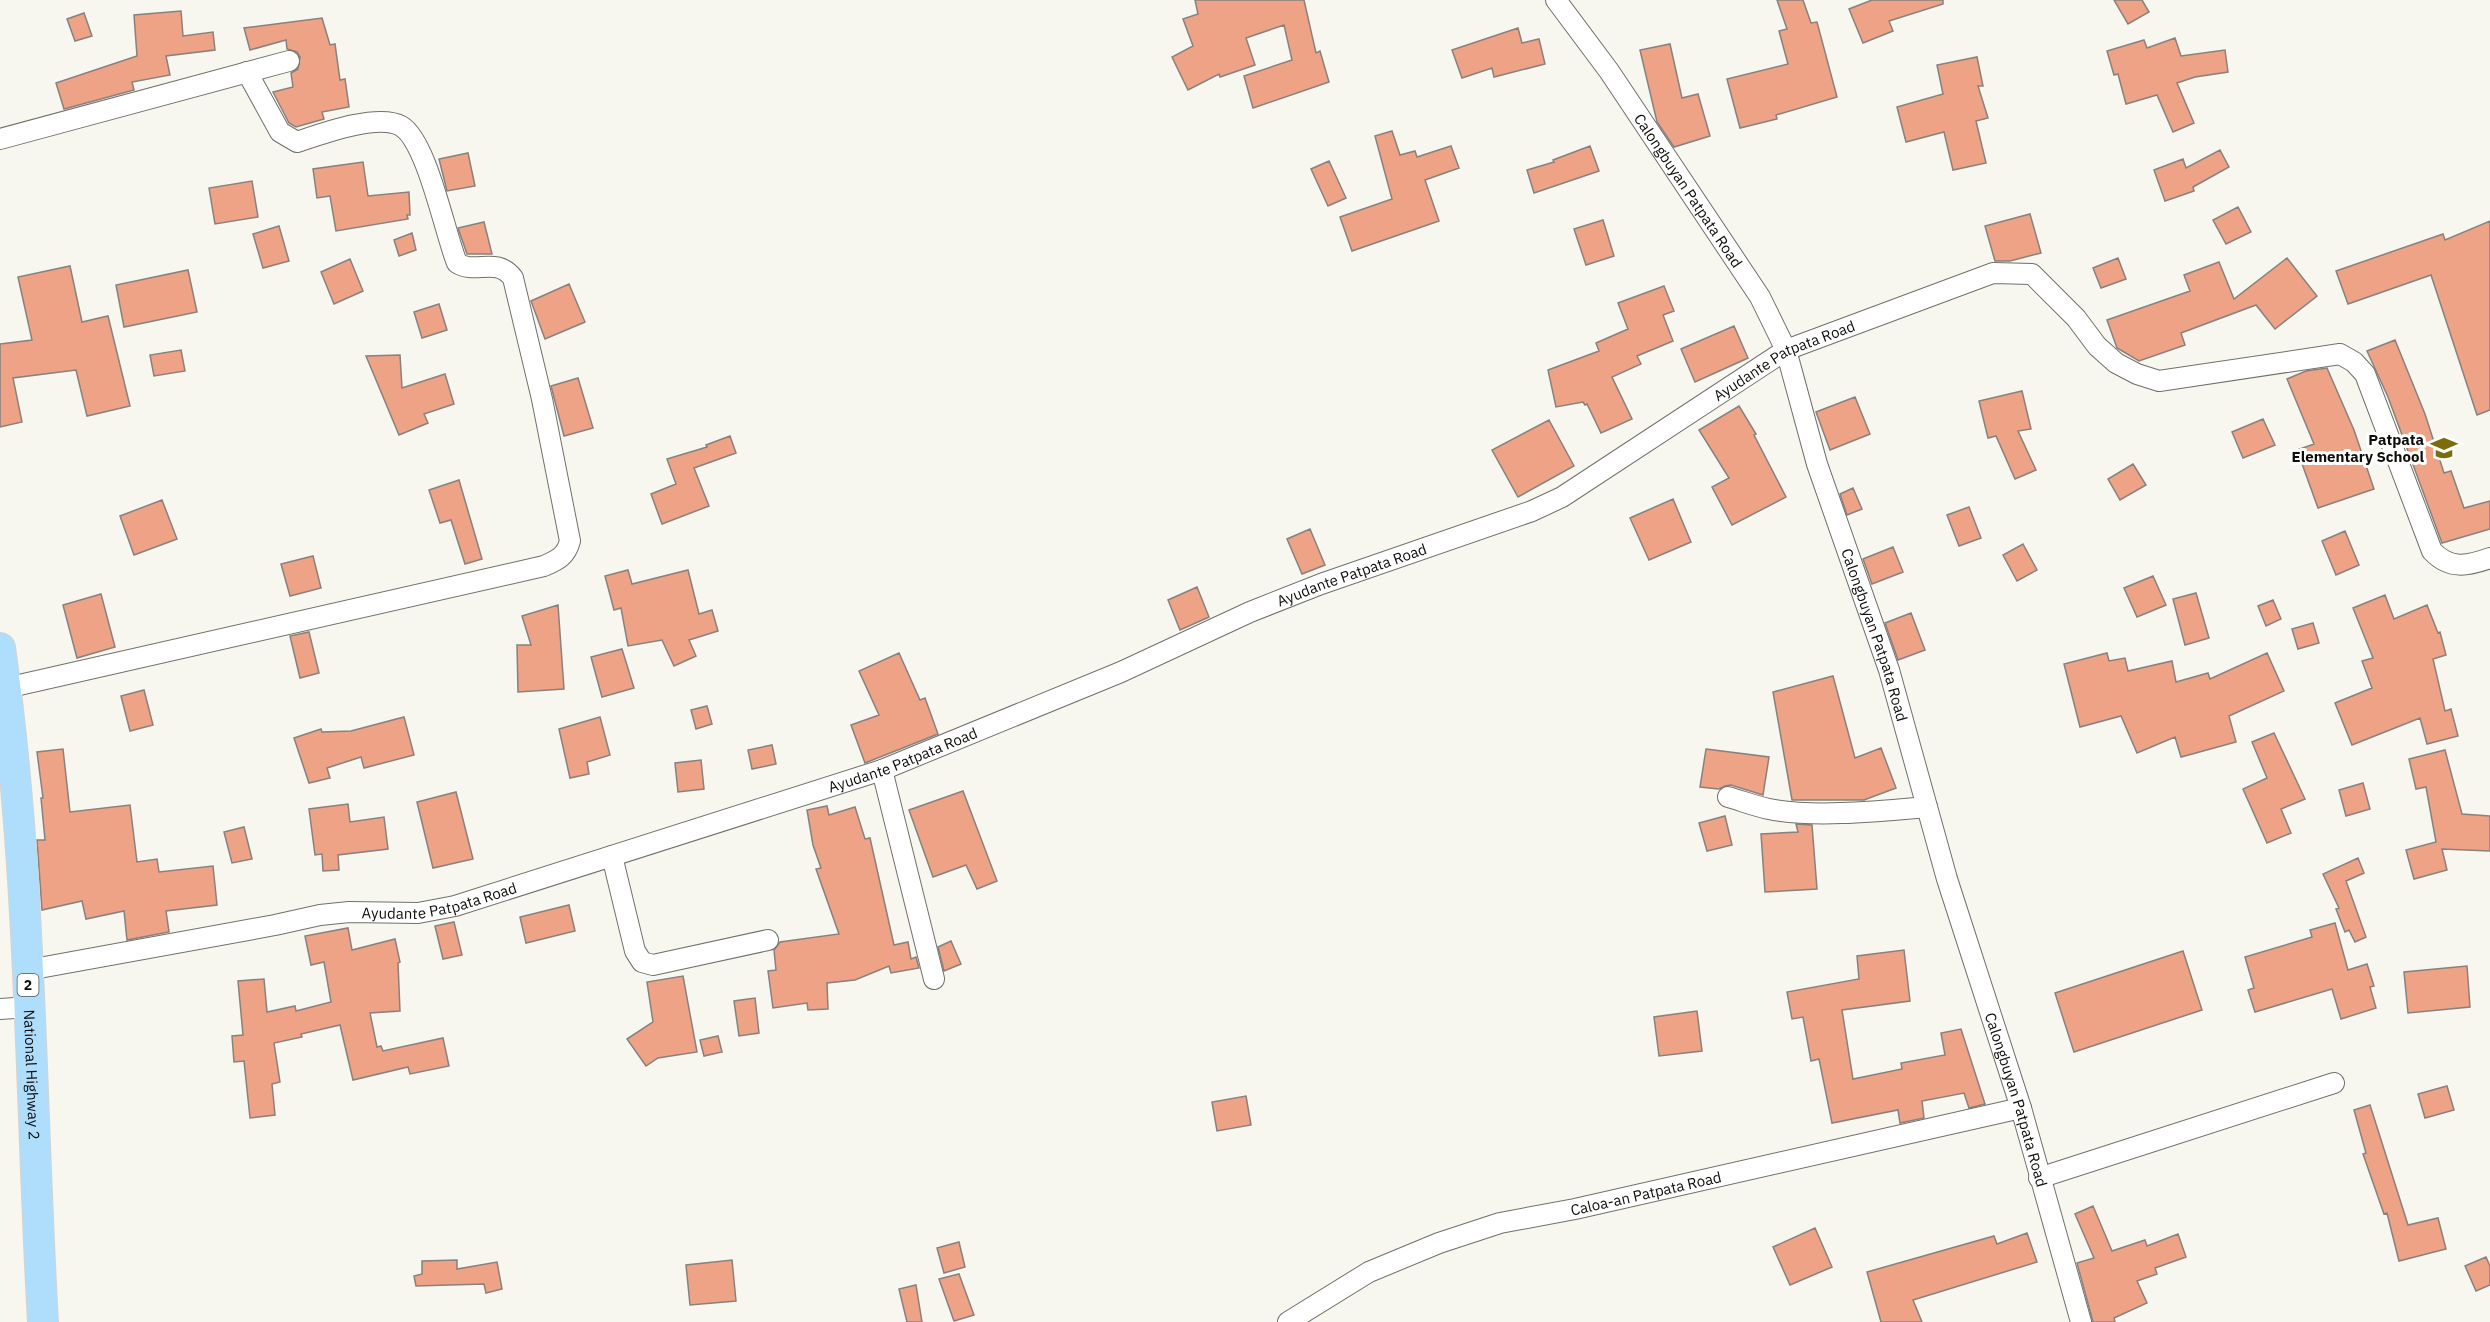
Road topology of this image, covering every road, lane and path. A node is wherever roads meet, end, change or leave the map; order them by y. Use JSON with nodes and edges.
{"nodes":[{"id":1,"x":1556,"y":0,"type":"edge"},
{"id":2,"x":289,"y":61,"type":"dead end"},
{"id":3,"x":247,"y":72,"type":"junction"},
{"id":4,"x":0,"y":139,"type":"edge"},
{"id":5,"x":1786,"y":350,"type":"junction"},
{"id":6,"x":2490,"y":558,"type":"edge"},
{"id":7,"x":0,"y":648,"type":"edge"},
{"id":8,"x":6,"y":688,"type":"junction"},
{"id":9,"x":882,"y":770,"type":"junction"},
{"id":10,"x":1728,"y":797,"type":"dead end"},
{"id":11,"x":1927,"y":807,"type":"junction"},
{"id":12,"x":612,"y":856,"type":"junction"},
{"id":13,"x":768,"y":940,"type":"dead end"},
{"id":14,"x":28,"y":970,"type":"junction"},
{"id":15,"x":934,"y":979,"type":"dead end"},
{"id":16,"x":15,"y":1008,"type":"edge"},
{"id":17,"x":2334,"y":1083,"type":"dead end"},
{"id":18,"x":2021,"y":1108,"type":"junction"},
{"id":19,"x":2039,"y":1178,"type":"junction"},
{"id":20,"x":2073,"y":1320,"type":"edge"},
{"id":21,"x":43,"y":1322,"type":"edge"},
{"id":22,"x":1288,"y":1322,"type":"edge"}],
"edges":[{"from":1,"to":5,"type":"street","name":"Calongbuyan Patpata Road"},
{"from":2,"to":3,"type":"street"},
{"from":3,"to":4,"type":"street"},
{"from":3,"to":8,"type":"street"},
{"from":5,"to":6,"type":"street","name":"Ayudante Patpata Road"},
{"from":5,"to":9,"type":"street","name":"Ayudante Patpata Road"},
{"from":5,"to":11,"type":"street","name":"Calongbuyan Patpata Road"},
{"from":7,"to":8,"type":"main road","name":"National Highway 2","number":"2"},
{"from":8,"to":14,"type":"main road","name":"National Highway 2","number":"2"},
{"from":9,"to":12,"type":"street","name":"Ayudante Patpata Road"},
{"from":9,"to":15,"type":"street"},
{"from":10,"to":11,"type":"street"},
{"from":11,"to":18,"type":"street","name":"Calongbuyan Patpata Road"},
{"from":12,"to":13,"type":"street"},
{"from":12,"to":14,"type":"street","name":"Ayudante Patpata Road"},
{"from":14,"to":16,"type":"main road","name":"National Highway 2","number":"2"},
{"from":16,"to":21,"type":"main road","name":"National Highway 2","number":"2"},
{"from":17,"to":19,"type":"street"},
{"from":18,"to":19,"type":"street","name":"Calongbuyan Patpata Road"},
{"from":18,"to":22,"type":"street","name":"Caloa-an Patpata Road"},
{"from":19,"to":20,"type":"street","name":"Calongbuyan Patpata Road"}]}
